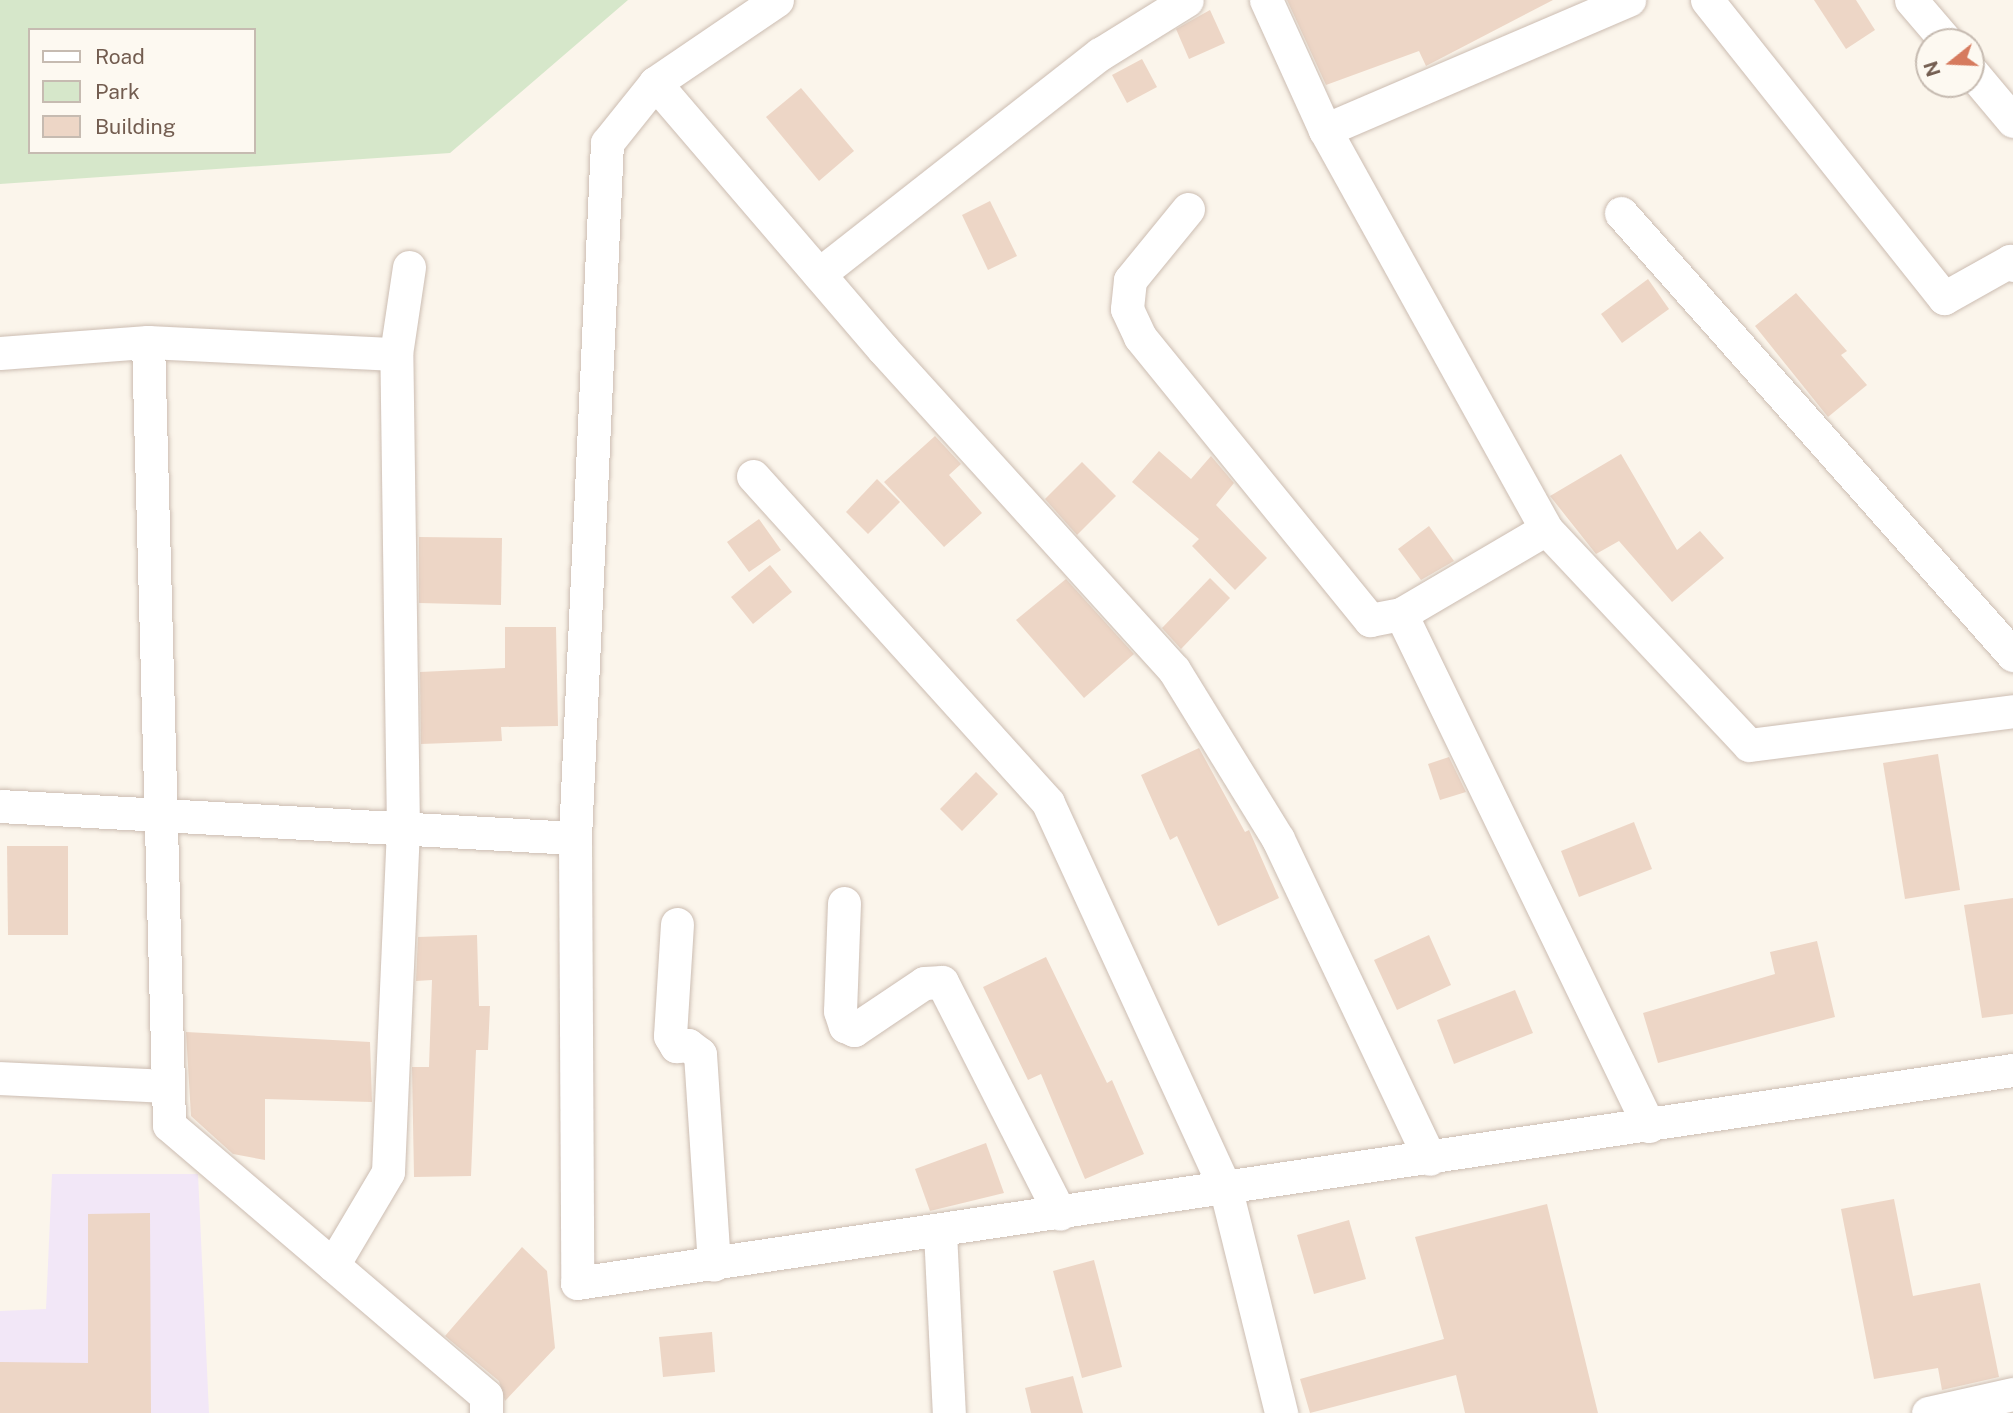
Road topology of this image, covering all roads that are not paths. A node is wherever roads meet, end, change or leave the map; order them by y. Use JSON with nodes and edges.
{"nodes":[{"id":1,"x":776,"y":0,"type":"edge"},
{"id":2,"x":1187,"y":0,"type":"edge"},
{"id":3,"x":1266,"y":0,"type":"edge"},
{"id":4,"x":1629,"y":0,"type":"edge"},
{"id":5,"x":1707,"y":0,"type":"edge"},
{"id":6,"x":1912,"y":0,"type":"edge"},
{"id":7,"x":1935,"y":28,"type":"edge"},
{"id":8,"x":655,"y":83,"type":"junction"},
{"id":9,"x":1985,"y":88,"type":"edge"},
{"id":10,"x":2013,"y":121,"type":"edge"},
{"id":11,"x":1325,"y":130,"type":"junction"},
{"id":12,"x":1188,"y":209,"type":"dead end"},
{"id":13,"x":1621,"y":213,"type":"dead end"},
{"id":14,"x":2013,"y":265,"type":"edge"},
{"id":15,"x":409,"y":267,"type":"dead end"},
{"id":16,"x":819,"y":274,"type":"junction"},
{"id":17,"x":148,"y":342,"type":"junction"},
{"id":18,"x":0,"y":353,"type":"edge"},
{"id":19,"x":396,"y":354,"type":"junction"},
{"id":20,"x":753,"y":476,"type":"dead end"},
{"id":21,"x":1546,"y":528,"type":"junction"},
{"id":22,"x":1401,"y":614,"type":"junction"},
{"id":23,"x":2013,"y":654,"type":"edge"},
{"id":24,"x":2013,"y":711,"type":"edge"},
{"id":25,"x":0,"y":806,"type":"edge"},
{"id":26,"x":163,"y":814,"type":"junction"},
{"id":27,"x":403,"y":831,"type":"junction"},
{"id":28,"x":575,"y":838,"type":"junction"},
{"id":29,"x":844,"y":903,"type":"dead end"},
{"id":30,"x":677,"y":924,"type":"dead end"},
{"id":31,"x":2013,"y":1070,"type":"edge"},
{"id":32,"x":0,"y":1078,"type":"edge"},
{"id":33,"x":167,"y":1086,"type":"junction"},
{"id":34,"x":1649,"y":1126,"type":"junction"},
{"id":35,"x":1430,"y":1159,"type":"junction"},
{"id":36,"x":1226,"y":1190,"type":"junction"},
{"id":37,"x":1060,"y":1214,"type":"junction"},
{"id":38,"x":940,"y":1232,"type":"junction"},
{"id":39,"x":333,"y":1265,"type":"junction"},
{"id":40,"x":714,"y":1265,"type":"junction"},
{"id":41,"x":2013,"y":1394,"type":"edge"},
{"id":42,"x":486,"y":1413,"type":"edge"},
{"id":43,"x":949,"y":1413,"type":"edge"},
{"id":44,"x":1281,"y":1413,"type":"edge"},
{"id":45,"x":1928,"y":1413,"type":"edge"}],
"edges":[{"from":1,"to":8,"type":"street"},
{"from":2,"to":16,"type":"street"},
{"from":3,"to":11,"type":"street"},
{"from":4,"to":11,"type":"street"},
{"from":5,"to":14,"type":"street"},
{"from":6,"to":7,"type":"street"},
{"from":8,"to":16,"type":"street"},
{"from":8,"to":28,"type":"street"},
{"from":9,"to":10,"type":"street"},
{"from":11,"to":21,"type":"street"},
{"from":12,"to":22,"type":"street"},
{"from":13,"to":23,"type":"street"},
{"from":15,"to":19,"type":"street"},
{"from":16,"to":35,"type":"street"},
{"from":17,"to":18,"type":"street"},
{"from":17,"to":19,"type":"street"},
{"from":17,"to":26,"type":"street"},
{"from":19,"to":27,"type":"street"},
{"from":20,"to":36,"type":"street"},
{"from":21,"to":22,"type":"street"},
{"from":21,"to":24,"type":"street"},
{"from":22,"to":34,"type":"street"},
{"from":25,"to":26,"type":"street"},
{"from":26,"to":27,"type":"street"},
{"from":26,"to":33,"type":"street"},
{"from":27,"to":28,"type":"street"},
{"from":27,"to":39,"type":"street"},
{"from":28,"to":40,"type":"street"},
{"from":29,"to":37,"type":"street"},
{"from":30,"to":40,"type":"street"},
{"from":31,"to":34,"type":"street"},
{"from":32,"to":33,"type":"street"},
{"from":33,"to":39,"type":"street"},
{"from":34,"to":35,"type":"street"},
{"from":35,"to":36,"type":"street"},
{"from":36,"to":37,"type":"street"},
{"from":36,"to":44,"type":"street"},
{"from":37,"to":38,"type":"street"},
{"from":38,"to":40,"type":"street"},
{"from":38,"to":43,"type":"street"},
{"from":39,"to":42,"type":"street"},
{"from":41,"to":45,"type":"street"}]}
